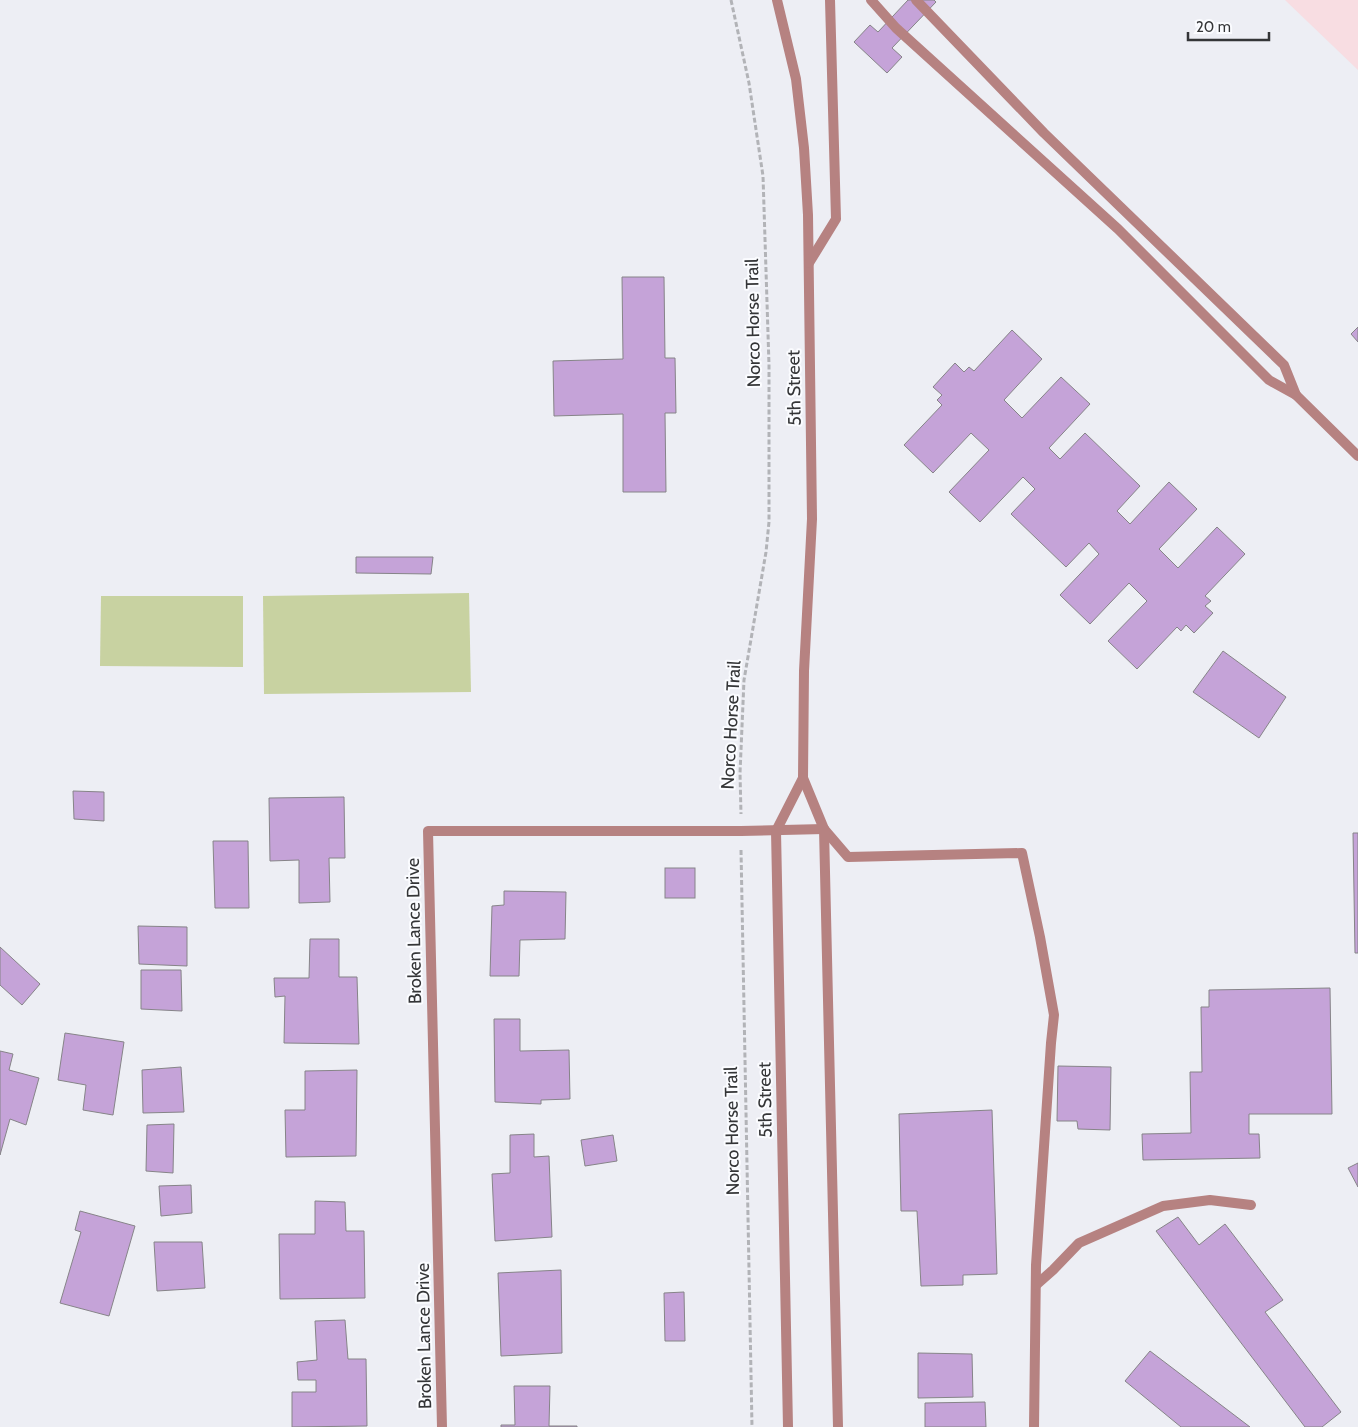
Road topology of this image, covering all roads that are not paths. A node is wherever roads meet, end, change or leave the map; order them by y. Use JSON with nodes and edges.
{"nodes":[{"id":1,"x":777,"y":0,"type":"edge"},
{"id":2,"x":830,"y":0,"type":"edge"},
{"id":3,"x":871,"y":0,"type":"edge"},
{"id":4,"x":916,"y":0,"type":"edge"},
{"id":5,"x":809,"y":264,"type":"junction"},
{"id":6,"x":1296,"y":395,"type":"junction"},
{"id":7,"x":1358,"y":456,"type":"edge"},
{"id":8,"x":803,"y":778,"type":"junction"},
{"id":9,"x":824,"y":829,"type":"junction"},
{"id":10,"x":776,"y":831,"type":"junction"},
{"id":11,"x":1251,"y":1206,"type":"dead end"},
{"id":12,"x":1036,"y":1285,"type":"junction"},
{"id":13,"x":442,"y":1427,"type":"edge"},
{"id":14,"x":788,"y":1427,"type":"edge"},
{"id":15,"x":838,"y":1427,"type":"edge"},
{"id":16,"x":1034,"y":1427,"type":"edge"}],
"edges":[{"from":1,"to":5,"type":"street","name":"5th Street"},
{"from":2,"to":5,"type":"street"},
{"from":3,"to":6,"type":"street"},
{"from":4,"to":6,"type":"street"},
{"from":5,"to":8,"type":"street","name":"5th Street"},
{"from":6,"to":7,"type":"street"},
{"from":8,"to":9,"type":"street","name":"5th Street"},
{"from":8,"to":10,"type":"street","name":"5th Street"},
{"from":9,"to":10,"type":"street","name":"Broken Lance Drive"},
{"from":9,"to":12,"type":"street"},
{"from":9,"to":15,"type":"street","name":"5th Street"},
{"from":10,"to":13,"type":"street","name":"Broken Lance Drive"},
{"from":10,"to":14,"type":"street","name":"5th Street"},
{"from":11,"to":12,"type":"street"},
{"from":12,"to":16,"type":"street"}]}
